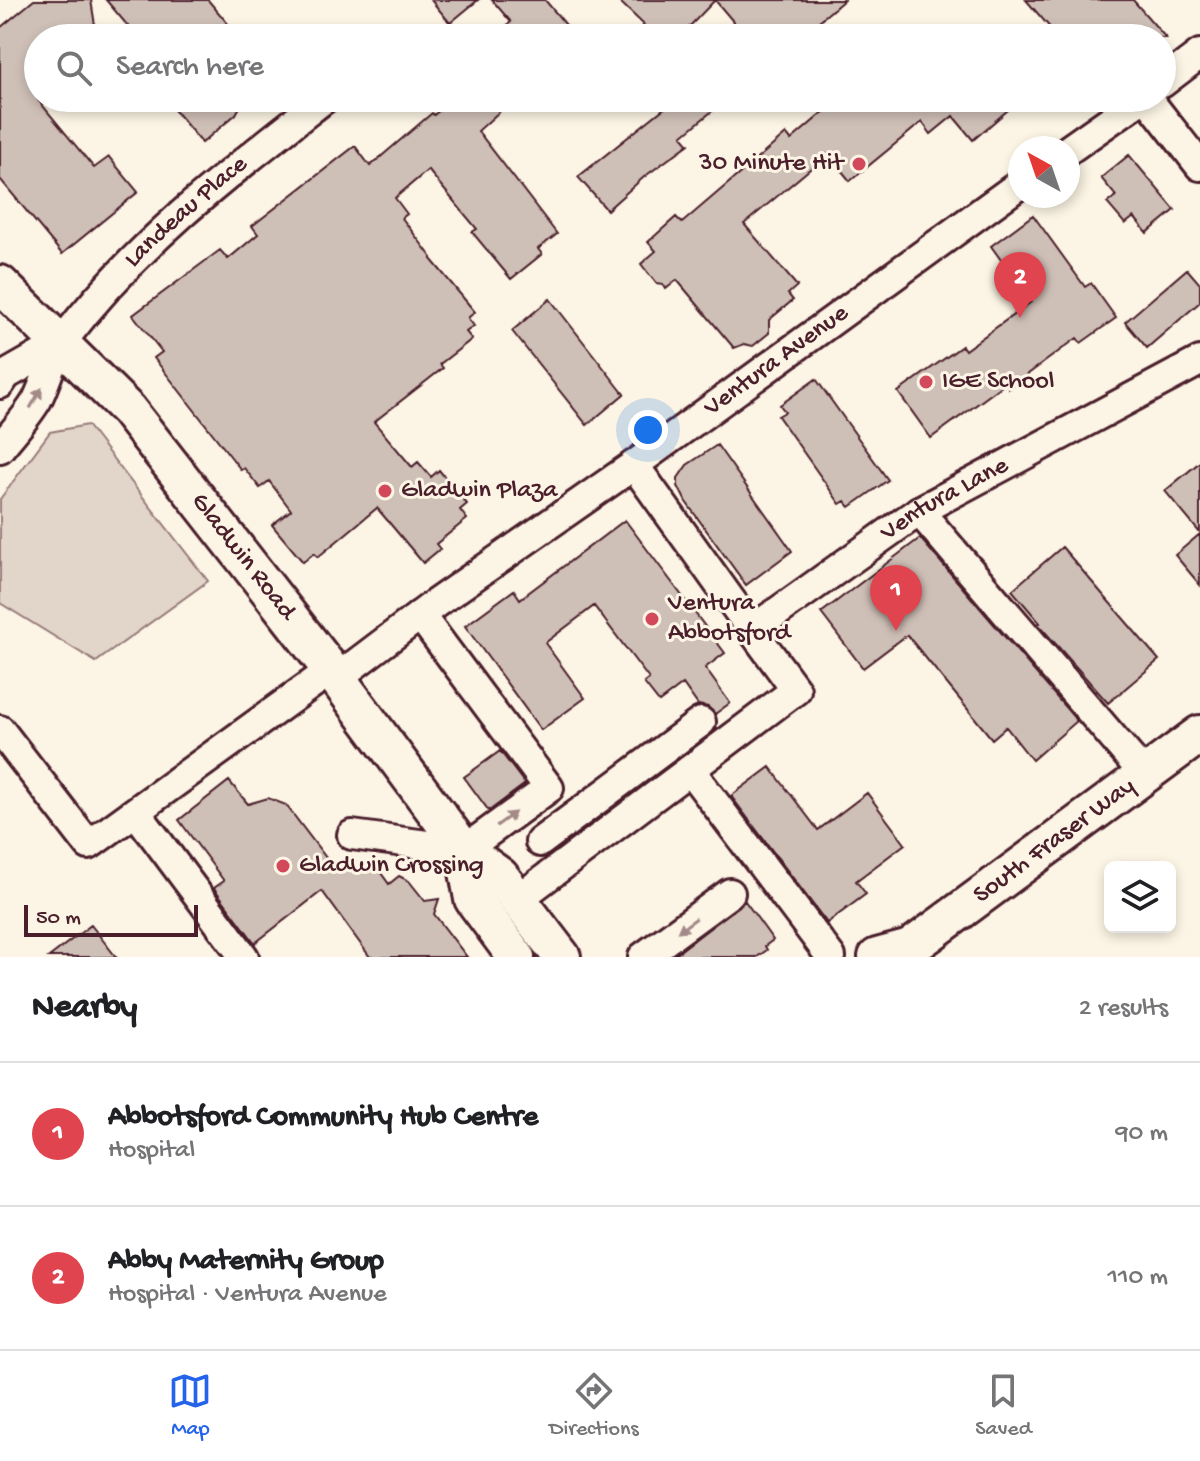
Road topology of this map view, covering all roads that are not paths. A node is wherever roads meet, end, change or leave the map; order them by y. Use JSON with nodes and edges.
{"nodes":[{"id":1,"x":1200,"y":54,"type":"edge"},
{"id":2,"x":1176,"y":72,"type":"edge"},
{"id":3,"x":307,"y":112,"type":"edge"},
{"id":4,"x":1124,"y":112,"type":"edge"},
{"id":5,"x":1156,"y":112,"type":"edge"},
{"id":6,"x":1080,"y":142,"type":"edge"},
{"id":7,"x":1200,"y":166,"type":"edge"},
{"id":8,"x":1008,"y":193,"type":"edge"},
{"id":9,"x":0,"y":284,"type":"edge"},
{"id":10,"x":62,"y":343,"type":"junction"},
{"id":11,"x":1200,"y":361,"type":"edge"},
{"id":12,"x":0,"y":384,"type":"edge"},
{"id":13,"x":0,"y":448,"type":"edge"},
{"id":14,"x":634,"y":465,"type":"junction"},
{"id":15,"x":919,"y":511,"type":"junction"},
{"id":16,"x":420,"y":615,"type":"junction"},
{"id":17,"x":752,"y":630,"type":"junction"},
{"id":18,"x":334,"y":674,"type":"junction"},
{"id":19,"x":701,"y":722,"type":"dead end"},
{"id":20,"x":0,"y":730,"type":"edge"},
{"id":21,"x":1200,"y":734,"type":"edge"},
{"id":22,"x":656,"y":755,"type":"junction"},
{"id":23,"x":1145,"y":775,"type":"junction"},
{"id":24,"x":683,"y":776,"type":"junction"},
{"id":25,"x":136,"y":812,"type":"junction"},
{"id":26,"x":352,"y":835,"type":"dead end"},
{"id":27,"x":540,"y":842,"type":"dead end"},
{"id":28,"x":464,"y":850,"type":"junction"},
{"id":29,"x":730,"y":893,"type":"dead end"},
{"id":30,"x":518,"y":899,"type":"junction"},
{"id":31,"x":898,"y":954,"type":"edge"},
{"id":32,"x":640,"y":955,"type":"edge"},
{"id":33,"x":244,"y":957,"type":"edge"},
{"id":34,"x":516,"y":957,"type":"edge"},
{"id":35,"x":562,"y":957,"type":"edge"},
{"id":36,"x":831,"y":957,"type":"edge"}],
"edges":[{"from":1,"to":2,"type":"street"},
{"from":3,"to":10,"type":"street","name":"Landeau Place"},
{"from":4,"to":6,"type":"street"},
{"from":5,"to":7,"type":"street"},
{"from":8,"to":14,"type":"street","name":"Ventura Avenue"},
{"from":9,"to":10,"type":"main road","name":"Gladwin Road"},
{"from":10,"to":12,"type":"street"},
{"from":13,"to":10,"type":"street","one_way":true},
{"from":10,"to":18,"type":"main road","name":"Gladwin Road"},
{"from":11,"to":15,"type":"street","name":"Ventura Lane"},
{"from":14,"to":16,"type":"street","name":"Ventura Avenue"},
{"from":14,"to":17,"type":"street"},
{"from":15,"to":17,"type":"street","name":"Ventura Lane"},
{"from":15,"to":23,"type":"street"},
{"from":16,"to":18,"type":"street","name":"Ventura Avenue"},
{"from":28,"to":16,"type":"street","one_way":true},
{"from":17,"to":24,"type":"street"},
{"from":18,"to":25,"type":"street","name":"Ventura Avenue"},
{"from":18,"to":28,"type":"main road","name":"Gladwin Road"},
{"from":19,"to":22,"type":"street"},
{"from":20,"to":25,"type":"street","name":"Ventura Avenue"},
{"from":21,"to":23,"type":"main road","name":"South Fraser Way"},
{"from":22,"to":24,"type":"street"},
{"from":22,"to":27,"type":"street"},
{"from":23,"to":31,"type":"main road","name":"South Fraser Way"},
{"from":24,"to":30,"type":"street"},
{"from":24,"to":36,"type":"street"},
{"from":25,"to":33,"type":"street"},
{"from":26,"to":28,"type":"street"},
{"from":28,"to":30,"type":"main road","name":"Gladwin Road"},
{"from":28,"to":34,"type":"main road","name":"Gladwin Road"},
{"from":29,"to":32,"type":"street","one_way":true},
{"from":30,"to":35,"type":"main road","name":"Gladwin Road"}]}
